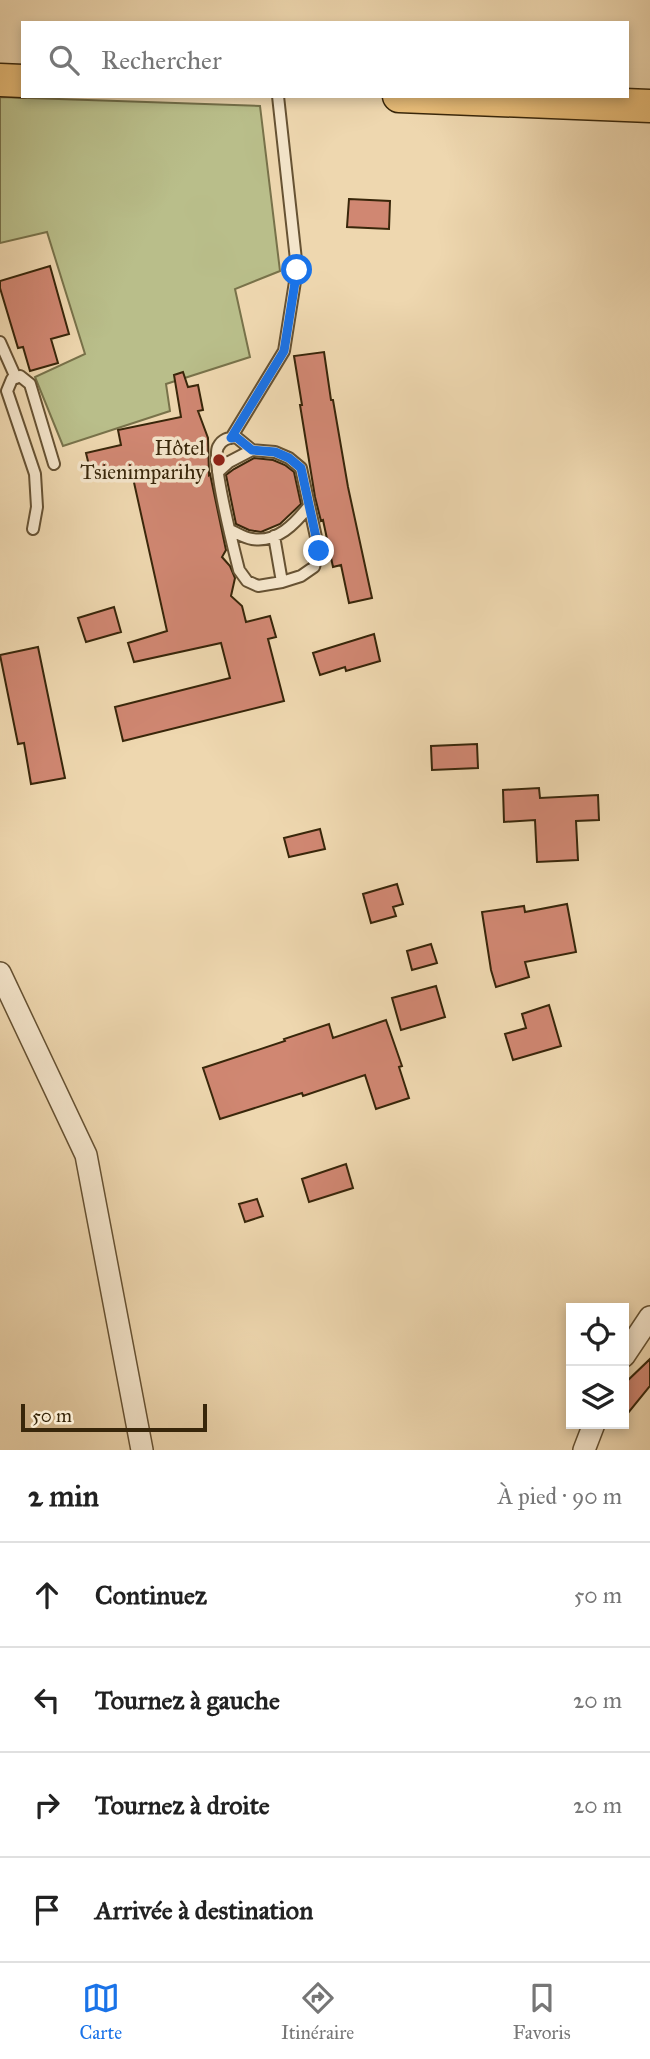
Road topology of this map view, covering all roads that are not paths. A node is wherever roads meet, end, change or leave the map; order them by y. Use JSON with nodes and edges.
{"nodes":[{"id":1,"x":0,"y":80,"type":"edge"},
{"id":2,"x":21,"y":81,"type":"edge"},
{"id":3,"x":278,"y":98,"type":"edge"},
{"id":4,"x":449,"y":98,"type":"edge"},
{"id":5,"x":650,"y":106,"type":"edge"},
{"id":6,"x":0,"y":342,"type":"edge"},
{"id":7,"x":16,"y":378,"type":"junction"},
{"id":8,"x":231,"y":438,"type":"junction"},
{"id":9,"x":252,"y":450,"type":"junction"},
{"id":10,"x":54,"y":464,"type":"dead end"},
{"id":11,"x":218,"y":472,"type":"junction"},
{"id":12,"x":309,"y":506,"type":"junction"},
{"id":13,"x":33,"y":529,"type":"dead end"},
{"id":14,"x":230,"y":530,"type":"junction"},
{"id":15,"x":274,"y":536,"type":"junction"},
{"id":16,"x":282,"y":582,"type":"junction"},
{"id":17,"x":0,"y":974,"type":"edge"},
{"id":18,"x":650,"y":1317,"type":"edge"},
{"id":19,"x":629,"y":1348,"type":"edge"},
{"id":20,"x":592,"y":1429,"type":"edge"},
{"id":21,"x":586,"y":1449,"type":"edge"},
{"id":22,"x":142,"y":1450,"type":"edge"}],
"edges":[{"from":1,"to":2,"type":"main road"},
{"from":3,"to":8,"type":"lane"},
{"from":4,"to":5,"type":"main road"},
{"from":6,"to":7,"type":"lane"},
{"from":7,"to":10,"type":"lane"},
{"from":7,"to":13,"type":"lane"},
{"from":8,"to":9,"type":"lane"},
{"from":8,"to":11,"type":"lane"},
{"from":9,"to":11,"type":"lane"},
{"from":9,"to":12,"type":"lane"},
{"from":11,"to":14,"type":"lane"},
{"from":12,"to":15,"type":"lane"},
{"from":12,"to":16,"type":"lane"},
{"from":14,"to":15,"type":"lane"},
{"from":14,"to":16,"type":"lane"},
{"from":15,"to":16,"type":"lane"},
{"from":17,"to":22,"type":"street"},
{"from":18,"to":19,"type":"street"},
{"from":20,"to":21,"type":"street"}]}
